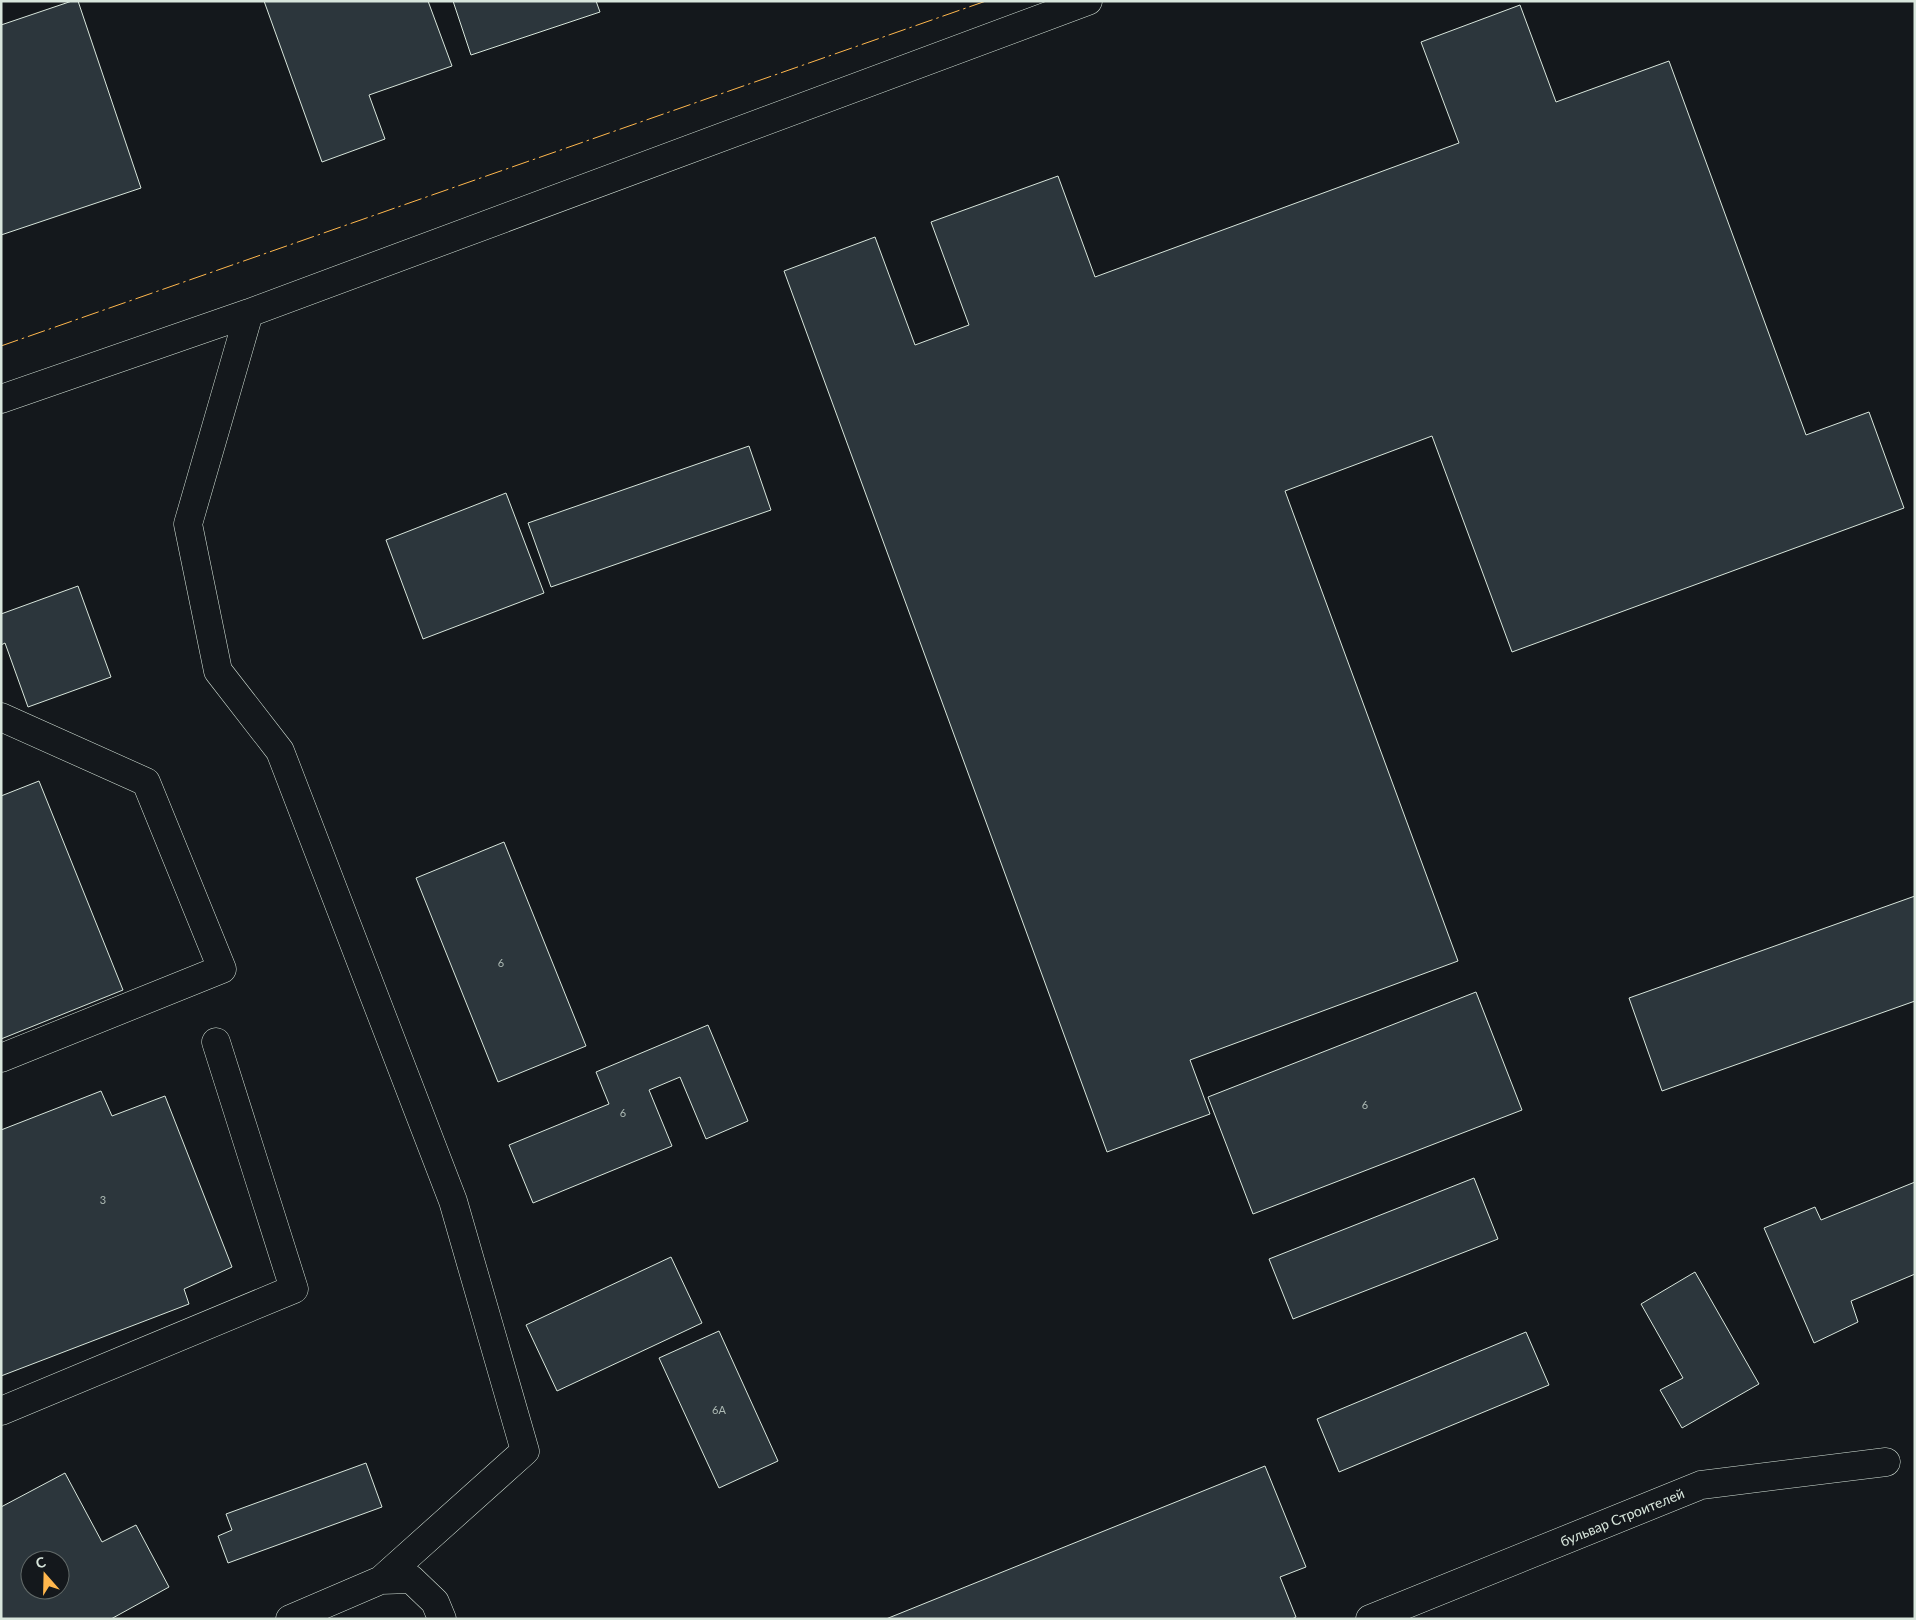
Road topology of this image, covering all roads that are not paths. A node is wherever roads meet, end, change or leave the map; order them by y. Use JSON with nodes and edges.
{"nodes":[{"id":1,"x":1088,"y":1,"type":"edge"},
{"id":2,"x":249,"y":312,"type":"junction"},
{"id":3,"x":1,"y":399,"type":"edge"},
{"id":4,"x":1,"y":717,"type":"edge"},
{"id":5,"x":216,"y":1042,"type":"dead end"},
{"id":6,"x":1,"y":1058,"type":"edge"},
{"id":7,"x":1,"y":1411,"type":"edge"},
{"id":8,"x":1886,"y":1462,"type":"dead end"},
{"id":9,"x":381,"y":1580,"type":"junction"},
{"id":10,"x":290,"y":1619,"type":"edge"},
{"id":11,"x":442,"y":1619,"type":"edge"},
{"id":12,"x":1370,"y":1619,"type":"edge"}],
"edges":[{"from":1,"to":2,"type":"street"},
{"from":2,"to":3,"type":"street"},
{"from":2,"to":9,"type":"street"},
{"from":4,"to":6,"type":"street"},
{"from":5,"to":7,"type":"street"},
{"from":8,"to":12,"type":"street","name":"бульвар Строителей"},
{"from":9,"to":10,"type":"street"},
{"from":9,"to":11,"type":"street"}]}
